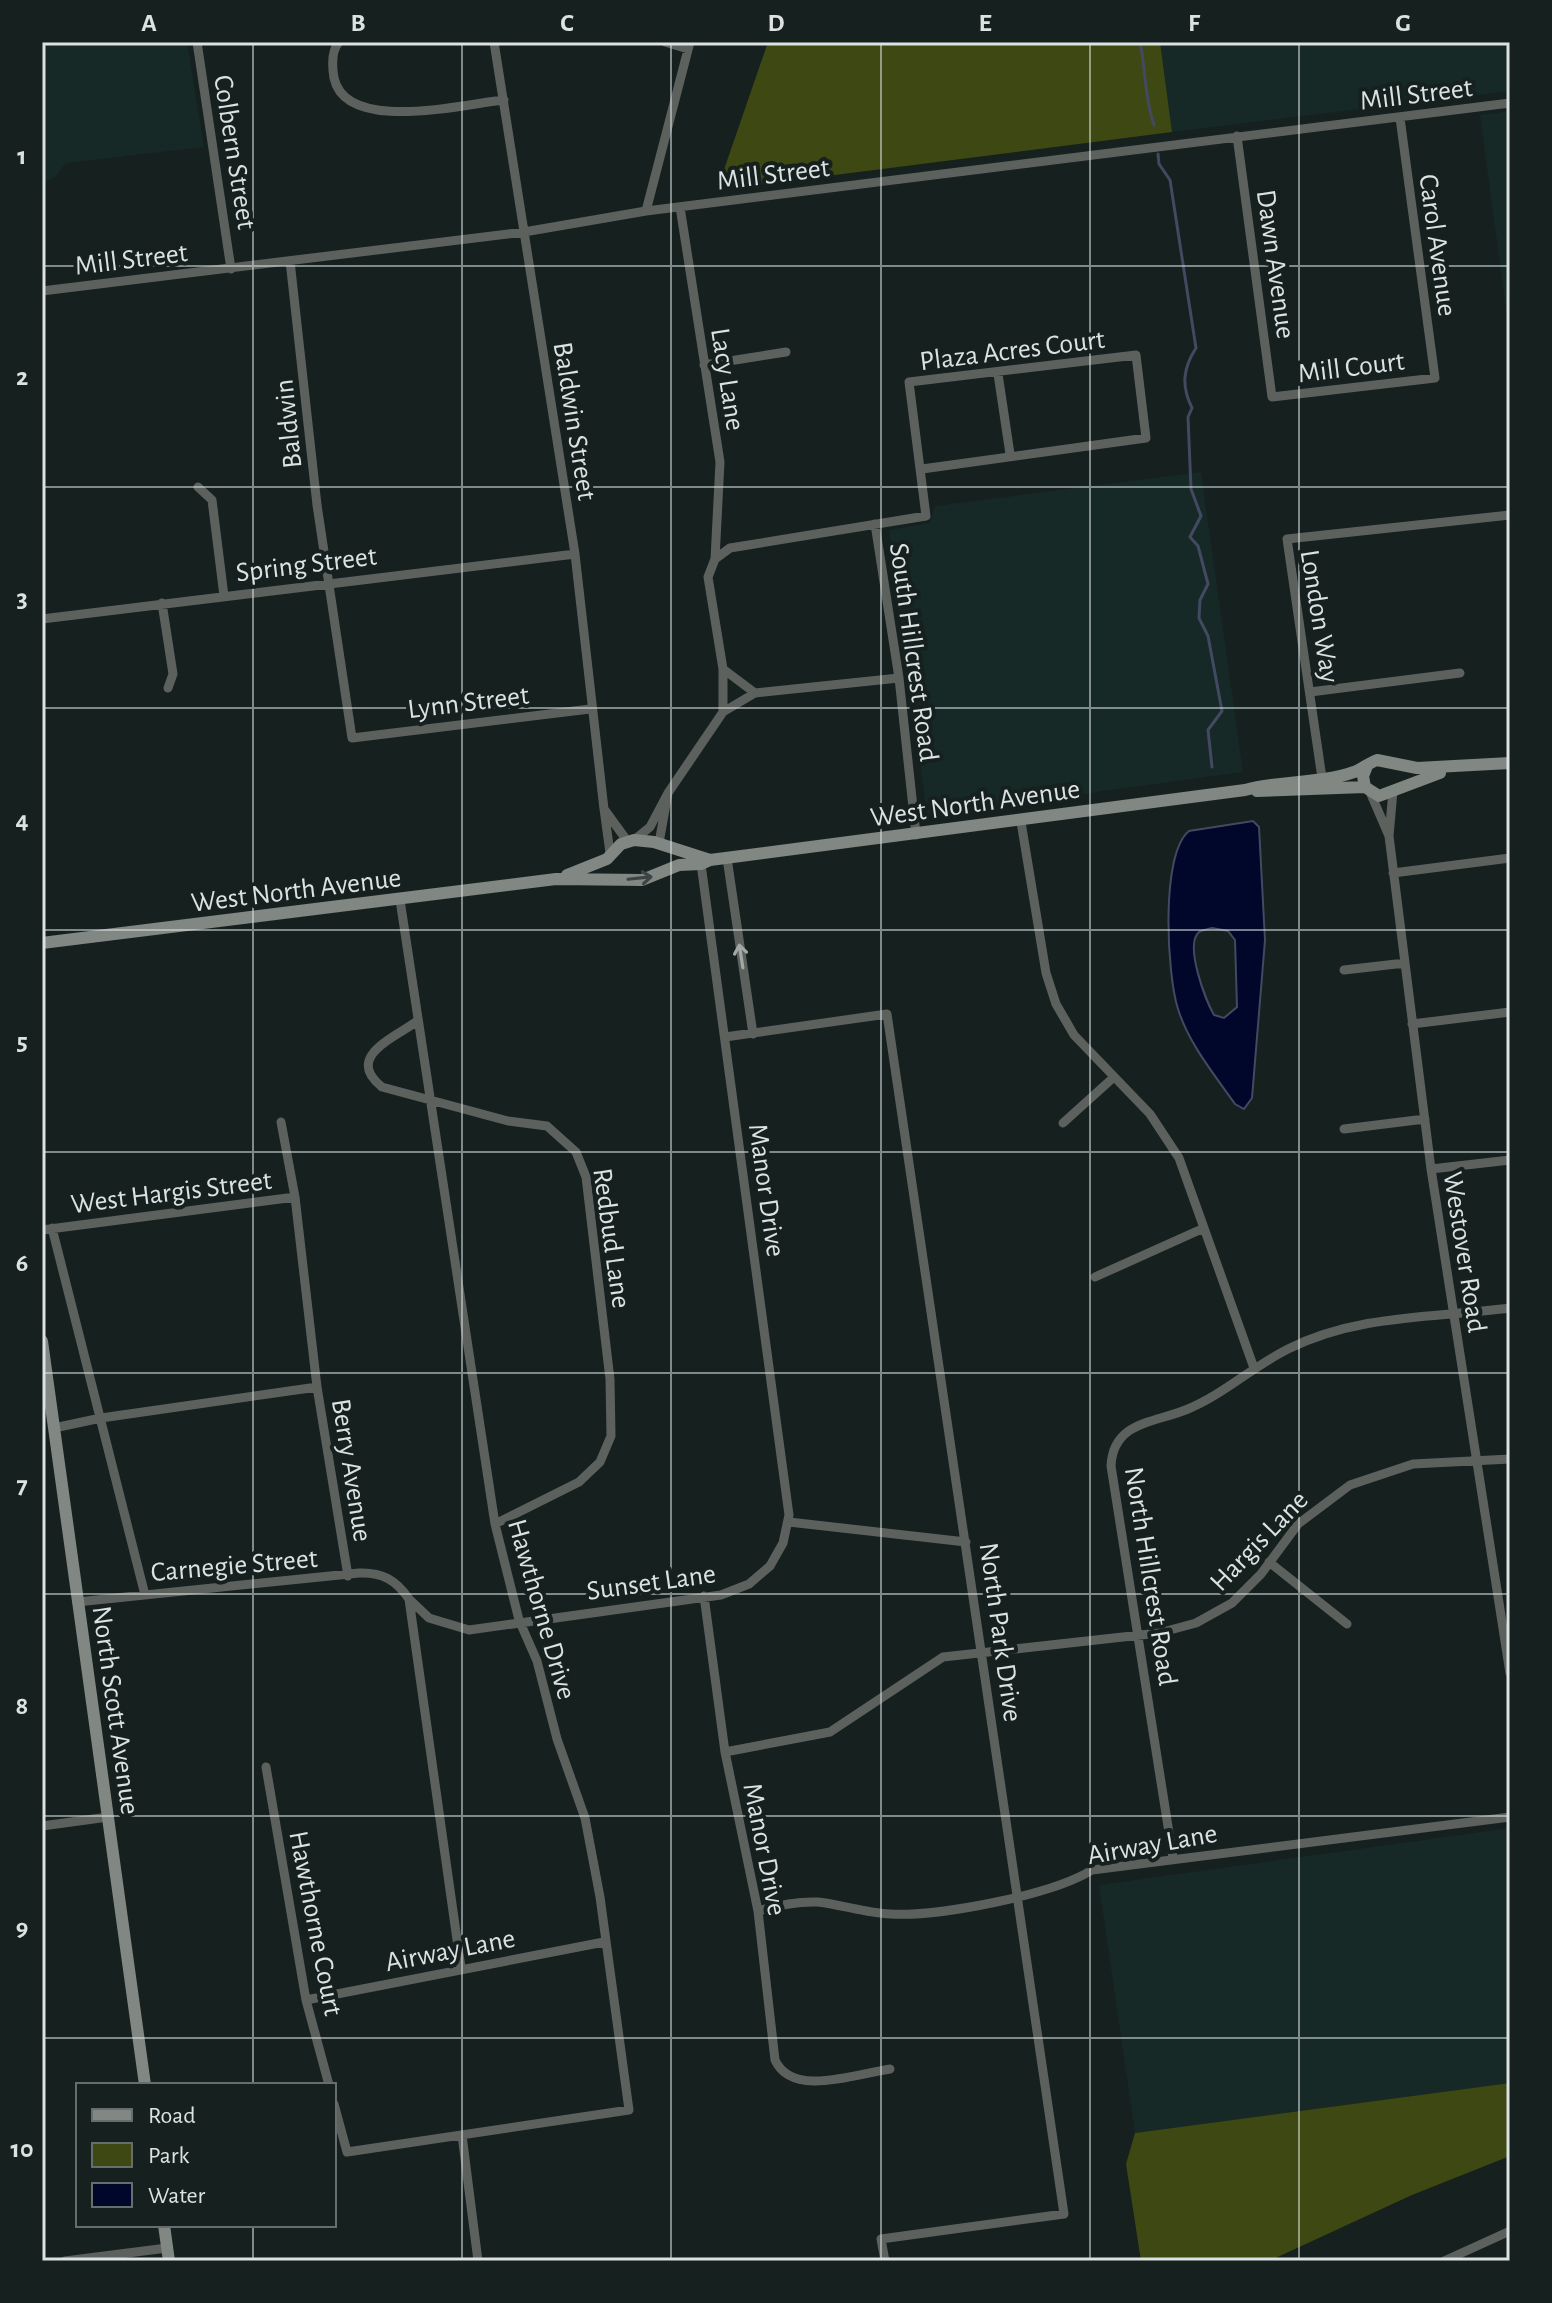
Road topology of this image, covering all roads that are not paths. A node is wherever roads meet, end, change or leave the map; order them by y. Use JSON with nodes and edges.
{"nodes":[{"id":1,"x":197,"y":42,"type":"edge"},
{"id":2,"x":339,"y":42,"type":"edge"},
{"id":3,"x":494,"y":42,"type":"edge"},
{"id":4,"x":665,"y":42,"type":"edge"},
{"id":5,"x":689,"y":46,"type":"edge"},
{"id":6,"x":504,"y":100,"type":"junction"},
{"id":7,"x":1510,"y":103,"type":"edge"},
{"id":8,"x":1400,"y":118,"type":"junction"},
{"id":9,"x":1237,"y":136,"type":"junction"},
{"id":10,"x":680,"y":207,"type":"junction"},
{"id":11,"x":646,"y":211,"type":"junction"},
{"id":12,"x":524,"y":232,"type":"junction"},
{"id":13,"x":290,"y":261,"type":"junction"},
{"id":14,"x":231,"y":269,"type":"junction"},
{"id":15,"x":42,"y":291,"type":"edge"},
{"id":16,"x":786,"y":352,"type":"dead end"},
{"id":17,"x":704,"y":365,"type":"junction"},
{"id":18,"x":998,"y":374,"type":"junction"},
{"id":19,"x":1435,"y":378,"type":"joint"},
{"id":20,"x":1272,"y":397,"type":"joint"},
{"id":21,"x":1010,"y":454,"type":"junction"},
{"id":22,"x":922,"y":469,"type":"junction"},
{"id":23,"x":198,"y":487,"type":"dead end"},
{"id":24,"x":1510,"y":515,"type":"edge"},
{"id":25,"x":875,"y":524,"type":"junction"},
{"id":26,"x":575,"y":554,"type":"junction"},
{"id":27,"x":715,"y":559,"type":"junction"},
{"id":28,"x":330,"y":582,"type":"junction"},
{"id":29,"x":224,"y":596,"type":"junction"},
{"id":30,"x":162,"y":603,"type":"junction"},
{"id":31,"x":42,"y":619,"type":"edge"},
{"id":32,"x":723,"y":669,"type":"junction"},
{"id":33,"x":1460,"y":673,"type":"dead end"},
{"id":34,"x":899,"y":678,"type":"junction"},
{"id":35,"x":168,"y":688,"type":"dead end"},
{"id":36,"x":1310,"y":692,"type":"junction"},
{"id":37,"x":755,"y":693,"type":"junction"},
{"id":38,"x":590,"y":709,"type":"junction"},
{"id":39,"x":723,"y":712,"type":"junction"},
{"id":40,"x":352,"y":738,"type":"joint"},
{"id":41,"x":1510,"y":763,"type":"edge"},
{"id":42,"x":1393,"y":764,"type":"junction"},
{"id":43,"x":1367,"y":766,"type":"junction"},
{"id":44,"x":1450,"y":769,"type":"junction"},
{"id":45,"x":1322,"y":778,"type":"junction"},
{"id":46,"x":1367,"y":789,"type":"junction"},
{"id":47,"x":1245,"y":790,"type":"junction"},
{"id":48,"x":1393,"y":791,"type":"junction"},
{"id":49,"x":668,"y":793,"type":"junction"},
{"id":50,"x":604,"y":809,"type":"junction"},
{"id":51,"x":1021,"y":822,"type":"junction"},
{"id":52,"x":916,"y":835,"type":"junction"},
{"id":53,"x":1389,"y":836,"type":"junction"},
{"id":54,"x":631,"y":841,"type":"junction"},
{"id":55,"x":661,"y":845,"type":"junction"},
{"id":56,"x":609,"y":856,"type":"junction"},
{"id":57,"x":727,"y":858,"type":"junction"},
{"id":58,"x":1510,"y":858,"type":"edge"},
{"id":59,"x":706,"y":862,"type":"junction"},
{"id":60,"x":665,"y":870,"type":"junction"},
{"id":61,"x":1393,"y":873,"type":"junction"},
{"id":62,"x":613,"y":877,"type":"junction"},
{"id":63,"x":556,"y":879,"type":"junction"},
{"id":64,"x":400,"y":900,"type":"junction"},
{"id":65,"x":42,"y":943,"type":"edge"},
{"id":66,"x":1405,"y":963,"type":"junction"},
{"id":67,"x":1344,"y":970,"type":"dead end"},
{"id":68,"x":1510,"y":1012,"type":"edge"},
{"id":69,"x":416,"y":1022,"type":"junction"},
{"id":70,"x":1412,"y":1024,"type":"junction"},
{"id":71,"x":753,"y":1034,"type":"junction"},
{"id":72,"x":725,"y":1037,"type":"junction"},
{"id":73,"x":1114,"y":1077,"type":"junction"},
{"id":74,"x":428,"y":1099,"type":"junction"},
{"id":75,"x":1425,"y":1119,"type":"junction"},
{"id":76,"x":281,"y":1122,"type":"dead end"},
{"id":77,"x":1063,"y":1123,"type":"dead end"},
{"id":78,"x":1344,"y":1129,"type":"dead end"},
{"id":79,"x":1510,"y":1160,"type":"edge"},
{"id":80,"x":1431,"y":1169,"type":"junction"},
{"id":81,"x":295,"y":1197,"type":"junction"},
{"id":82,"x":1204,"y":1228,"type":"junction"},
{"id":83,"x":47,"y":1229,"type":"edge"},
{"id":84,"x":1095,"y":1277,"type":"dead end"},
{"id":85,"x":1510,"y":1308,"type":"edge"},
{"id":86,"x":1454,"y":1315,"type":"junction"},
{"id":87,"x":42,"y":1341,"type":"edge"},
{"id":88,"x":1254,"y":1368,"type":"junction"},
{"id":89,"x":317,"y":1387,"type":"junction"},
{"id":90,"x":101,"y":1418,"type":"junction"},
{"id":91,"x":54,"y":1428,"type":"junction"},
{"id":92,"x":1510,"y":1459,"type":"edge"},
{"id":93,"x":1477,"y":1463,"type":"junction"},
{"id":94,"x":789,"y":1522,"type":"junction"},
{"id":95,"x":495,"y":1524,"type":"junction"},
{"id":96,"x":966,"y":1542,"type":"junction"},
{"id":97,"x":1269,"y":1562,"type":"junction"},
{"id":98,"x":348,"y":1576,"type":"junction"},
{"id":99,"x":145,"y":1595,"type":"junction"},
{"id":100,"x":704,"y":1596,"type":"junction"},
{"id":101,"x":409,"y":1599,"type":"junction"},
{"id":102,"x":77,"y":1602,"type":"junction"},
{"id":103,"x":1505,"y":1610,"type":"edge"},
{"id":104,"x":519,"y":1620,"type":"junction"},
{"id":105,"x":1347,"y":1624,"type":"dead end"},
{"id":106,"x":1139,"y":1634,"type":"junction"},
{"id":107,"x":983,"y":1651,"type":"junction"},
{"id":108,"x":1510,"y":1673,"type":"edge"},
{"id":109,"x":725,"y":1752,"type":"junction"},
{"id":110,"x":266,"y":1767,"type":"dead end"},
{"id":111,"x":108,"y":1817,"type":"junction"},
{"id":112,"x":1510,"y":1817,"type":"edge"},
{"id":113,"x":42,"y":1826,"type":"edge"},
{"id":114,"x":1173,"y":1858,"type":"junction"},
{"id":115,"x":1017,"y":1897,"type":"junction"},
{"id":116,"x":758,"y":1911,"type":"junction"},
{"id":117,"x":604,"y":1942,"type":"junction"},
{"id":118,"x":461,"y":1968,"type":"junction"},
{"id":119,"x":306,"y":2000,"type":"junction"},
{"id":120,"x":890,"y":2069,"type":"dead end"},
{"id":121,"x":145,"y":2083,"type":"edge"},
{"id":122,"x":328,"y":2083,"type":"edge"},
{"id":123,"x":336,"y":2111,"type":"edge"},
{"id":124,"x":462,"y":2135,"type":"junction"},
{"id":125,"x":164,"y":2227,"type":"edge"},
{"id":126,"x":1510,"y":2231,"type":"edge"},
{"id":127,"x":168,"y":2255,"type":"edge"},
{"id":128,"x":65,"y":2261,"type":"edge"},
{"id":129,"x":478,"y":2261,"type":"edge"},
{"id":130,"x":885,"y":2261,"type":"edge"},
{"id":131,"x":1444,"y":2261,"type":"edge"}],
"edges":[{"from":1,"to":14,"type":"street","name":"Colbern Street"},
{"from":2,"to":6,"type":"street"},
{"from":3,"to":6,"type":"street","name":"Baldwin Street"},
{"from":4,"to":5,"type":"street"},
{"from":5,"to":11,"type":"street"},
{"from":6,"to":12,"type":"street","name":"Baldwin Street"},
{"from":7,"to":8,"type":"street","name":"Mill Street"},
{"from":8,"to":9,"type":"street","name":"Mill Street"},
{"from":8,"to":19,"type":"street","name":"Carol Avenue"},
{"from":9,"to":10,"type":"street","name":"Mill Street"},
{"from":9,"to":20,"type":"street","name":"Dawn Avenue"},
{"from":10,"to":11,"type":"street","name":"Mill Street"},
{"from":10,"to":17,"type":"street","name":"Lacy Lane"},
{"from":11,"to":12,"type":"street","name":"Mill Street"},
{"from":12,"to":13,"type":"street","name":"Mill Street"},
{"from":12,"to":26,"type":"street","name":"Baldwin Street"},
{"from":13,"to":14,"type":"street","name":"Mill Street"},
{"from":13,"to":28,"type":"street","name":"Baldwin"},
{"from":14,"to":15,"type":"street","name":"Mill Street"},
{"from":16,"to":17,"type":"street"},
{"from":17,"to":27,"type":"street","name":"Lacy Lane"},
{"from":18,"to":21,"type":"street"},
{"from":18,"to":21,"type":"street","name":"Plaza Acres Court"},
{"from":18,"to":22,"type":"street","name":"Plaza Acres Court"},
{"from":19,"to":20,"type":"street","name":"Mill Court"},
{"from":21,"to":22,"type":"street","name":"Plaza Acres Court"},
{"from":22,"to":25,"type":"street","name":"Plaza Acres Court"},
{"from":23,"to":29,"type":"street"},
{"from":24,"to":36,"type":"street","name":"London Way"},
{"from":25,"to":27,"type":"street"},
{"from":25,"to":34,"type":"street","name":"South Hillcrest Road"},
{"from":26,"to":28,"type":"street","name":"Spring Street"},
{"from":26,"to":38,"type":"street","name":"Baldwin Street"},
{"from":27,"to":32,"type":"street","name":"Lacy Lane"},
{"from":28,"to":29,"type":"street","name":"Spring Street"},
{"from":28,"to":40,"type":"street","name":"Baldwin"},
{"from":29,"to":30,"type":"street","name":"Spring Street"},
{"from":30,"to":31,"type":"street","name":"Spring Street"},
{"from":30,"to":35,"type":"street"},
{"from":32,"to":37,"type":"street"},
{"from":32,"to":39,"type":"street","name":"Lacy Lane"},
{"from":33,"to":36,"type":"street"},
{"from":34,"to":37,"type":"street"},
{"from":34,"to":52,"type":"street","name":"South Hillcrest Road"},
{"from":36,"to":45,"type":"street","name":"London Way"},
{"from":37,"to":39,"type":"street"},
{"from":38,"to":40,"type":"street","name":"Lynn Street"},
{"from":38,"to":50,"type":"street","name":"Baldwin Street"},
{"from":39,"to":49,"type":"street"},
{"from":41,"to":44,"type":"main road","name":"West North Avenue"},
{"from":42,"to":43,"type":"main road","name":"West North Avenue"},
{"from":42,"to":44,"type":"main road","name":"West North Avenue"},
{"from":42,"to":48,"type":"main road"},
{"from":43,"to":45,"type":"main road","name":"West North Avenue"},
{"from":43,"to":46,"type":"main road"},
{"from":44,"to":48,"type":"main road","name":"West North Avenue"},
{"from":45,"to":47,"type":"main road","name":"West North Avenue"},
{"from":46,"to":47,"type":"main road","name":"West North Avenue"},
{"from":46,"to":48,"type":"main road","name":"West North Avenue"},
{"from":46,"to":53,"type":"street","name":"Westover Road"},
{"from":47,"to":51,"type":"main road","name":"West North Avenue"},
{"from":48,"to":53,"type":"street","name":"Westover Road"},
{"from":49,"to":54,"type":"street"},
{"from":49,"to":55,"type":"street"},
{"from":50,"to":54,"type":"street","name":"Baldwin Street"},
{"from":50,"to":56,"type":"street","name":"Baldwin Street"},
{"from":51,"to":52,"type":"main road","name":"West North Avenue"},
{"from":51,"to":73,"type":"street"},
{"from":52,"to":57,"type":"main road","name":"West North Avenue"},
{"from":53,"to":61,"type":"street","name":"Westover Road"},
{"from":54,"to":55,"type":"main road","name":"West North Avenue"},
{"from":54,"to":56,"type":"main road","name":"West North Avenue"},
{"from":55,"to":59,"type":"main road","name":"West North Avenue"},
{"from":55,"to":60,"type":"main road"},
{"from":56,"to":62,"type":"main road"},
{"from":56,"to":63,"type":"main road","name":"West North Avenue"},
{"from":57,"to":59,"type":"main road","name":"West North Avenue"},
{"from":71,"to":57,"type":"street","one_way":true},
{"from":58,"to":61,"type":"street"},
{"from":59,"to":60,"type":"main road","name":"West North Avenue"},
{"from":59,"to":72,"type":"street","name":"Manor Drive"},
{"from":62,"to":60,"type":"main road","name":"West North Avenue","one_way":true},
{"from":61,"to":66,"type":"street","name":"Westover Road"},
{"from":62,"to":63,"type":"main road","name":"West North Avenue"},
{"from":63,"to":64,"type":"main road","name":"West North Avenue"},
{"from":64,"to":65,"type":"main road","name":"West North Avenue"},
{"from":64,"to":69,"type":"street","name":"Hawthorne Drive"},
{"from":66,"to":67,"type":"street"},
{"from":66,"to":70,"type":"street","name":"Westover Road"},
{"from":68,"to":70,"type":"street"},
{"from":69,"to":74,"type":"street","name":"Hawthorne Drive"},
{"from":69,"to":74,"type":"street","name":"Redbud Lane"},
{"from":70,"to":75,"type":"street","name":"Westover Road"},
{"from":71,"to":72,"type":"street","name":"North Park Drive"},
{"from":71,"to":96,"type":"street","name":"North Park Drive"},
{"from":72,"to":94,"type":"street","name":"Manor Drive"},
{"from":73,"to":77,"type":"street"},
{"from":73,"to":82,"type":"street"},
{"from":74,"to":95,"type":"street","name":"Hawthorne Drive"},
{"from":74,"to":95,"type":"street","name":"Redbud Lane"},
{"from":75,"to":78,"type":"street"},
{"from":75,"to":80,"type":"street","name":"Westover Road"},
{"from":76,"to":81,"type":"street","name":"Berry Avenue"},
{"from":79,"to":80,"type":"street"},
{"from":80,"to":86,"type":"street","name":"Westover Road"},
{"from":81,"to":83,"type":"street","name":"West Hargis Street"},
{"from":81,"to":89,"type":"street","name":"Berry Avenue"},
{"from":82,"to":84,"type":"street"},
{"from":82,"to":88,"type":"street"},
{"from":83,"to":90,"type":"street"},
{"from":85,"to":86,"type":"street"},
{"from":86,"to":88,"type":"street"},
{"from":86,"to":93,"type":"street","name":"Westover Road"},
{"from":87,"to":91,"type":"main road","name":"North Scott Avenue"},
{"from":88,"to":106,"type":"street","name":"North Hillcrest Road"},
{"from":89,"to":90,"type":"street"},
{"from":89,"to":98,"type":"street","name":"Berry Avenue"},
{"from":90,"to":91,"type":"street"},
{"from":90,"to":99,"type":"street"},
{"from":91,"to":102,"type":"main road","name":"North Scott Avenue"},
{"from":92,"to":93,"type":"street","name":"Hargis Lane"},
{"from":93,"to":97,"type":"street","name":"Hargis Lane"},
{"from":93,"to":103,"type":"street","name":"Westover Road"},
{"from":94,"to":96,"type":"street"},
{"from":94,"to":100,"type":"street","name":"Sunset Lane"},
{"from":95,"to":104,"type":"street","name":"Hawthorne Drive"},
{"from":96,"to":107,"type":"street","name":"North Park Drive"},
{"from":97,"to":105,"type":"street"},
{"from":97,"to":106,"type":"street","name":"Hargis Lane"},
{"from":98,"to":99,"type":"street","name":"Carnegie Street"},
{"from":98,"to":101,"type":"street","name":"Berry Avenue"},
{"from":99,"to":102,"type":"street","name":"Carnegie Street"},
{"from":100,"to":104,"type":"street","name":"Sunset Lane"},
{"from":100,"to":109,"type":"street","name":"Manor Drive"},
{"from":101,"to":104,"type":"street","name":"Sunset Lane"},
{"from":101,"to":118,"type":"street"},
{"from":102,"to":111,"type":"main road","name":"North Scott Avenue"},
{"from":103,"to":108,"type":"street","name":"Westover Road"},
{"from":104,"to":117,"type":"street","name":"Hawthorne Drive"},
{"from":106,"to":107,"type":"street","name":"Hargis Lane"},
{"from":106,"to":114,"type":"street","name":"North Hillcrest Road"},
{"from":107,"to":109,"type":"street","name":"Hargis Lane"},
{"from":107,"to":115,"type":"street","name":"North Park Drive"},
{"from":109,"to":116,"type":"street","name":"Manor Drive"},
{"from":110,"to":119,"type":"street","name":"Hawthorne Court"},
{"from":111,"to":113,"type":"street"},
{"from":111,"to":121,"type":"main road","name":"North Scott Avenue"},
{"from":112,"to":114,"type":"street","name":"Airway Lane"},
{"from":114,"to":115,"type":"street","name":"Airway Lane"},
{"from":115,"to":116,"type":"street","name":"Airway Lane"},
{"from":115,"to":130,"type":"street","name":"North Park Drive"},
{"from":116,"to":120,"type":"street","name":"Manor Drive"},
{"from":117,"to":118,"type":"street","name":"Airway Lane"},
{"from":117,"to":124,"type":"street","name":"Hawthorne Drive"},
{"from":118,"to":119,"type":"street","name":"Airway Lane"},
{"from":119,"to":122,"type":"street","name":"Hawthorne Court"},
{"from":123,"to":124,"type":"street"},
{"from":124,"to":129,"type":"street"},
{"from":125,"to":127,"type":"main road"},
{"from":126,"to":131,"type":"street"},
{"from":127,"to":128,"type":"street"}]}
